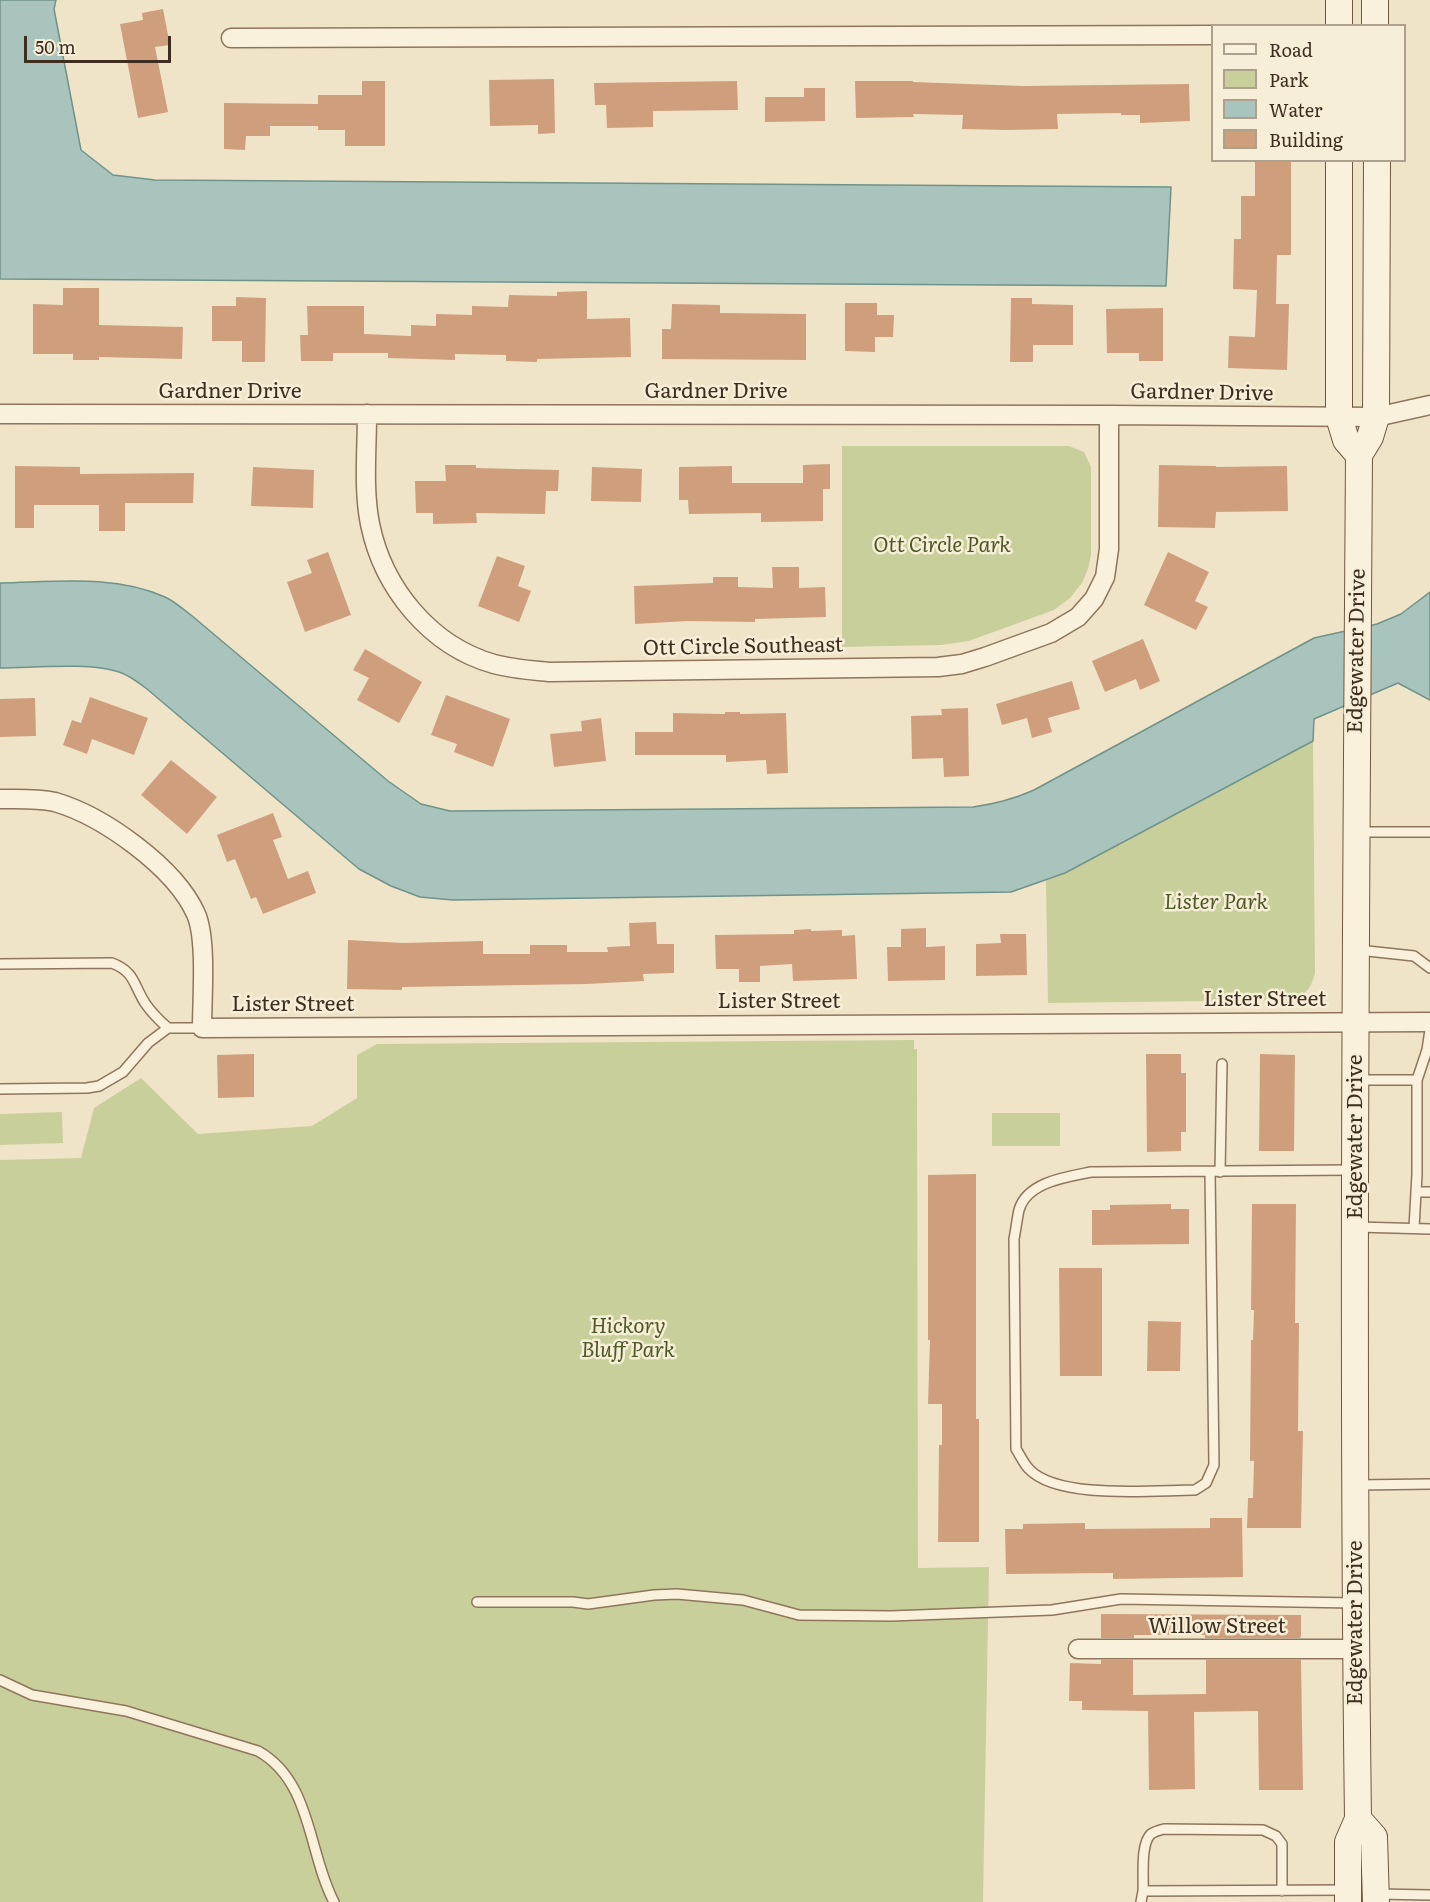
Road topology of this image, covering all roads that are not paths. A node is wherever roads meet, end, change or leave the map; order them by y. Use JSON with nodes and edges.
{"nodes":[{"id":1,"x":1339,"y":0,"type":"edge"},
{"id":2,"x":1375,"y":0,"type":"edge"},
{"id":3,"x":1339,"y":24,"type":"edge"},
{"id":4,"x":1375,"y":24,"type":"edge"},
{"id":5,"x":1211,"y":35,"type":"edge"},
{"id":6,"x":231,"y":38,"type":"dead end"},
{"id":7,"x":1339,"y":162,"type":"edge"},
{"id":8,"x":1377,"y":162,"type":"edge"},
{"id":9,"x":1430,"y":405,"type":"edge"},
{"id":10,"x":0,"y":414,"type":"edge"},
{"id":11,"x":367,"y":414,"type":"junction"},
{"id":12,"x":1109,"y":415,"type":"junction"},
{"id":13,"x":1339,"y":417,"type":"junction"},
{"id":14,"x":1376,"y":417,"type":"junction"},
{"id":15,"x":1359,"y":455,"type":"junction"},
{"id":16,"x":0,"y":800,"type":"edge"},
{"id":17,"x":1355,"y":832,"type":"junction"},
{"id":18,"x":1430,"y":832,"type":"edge"},
{"id":19,"x":1355,"y":950,"type":"junction"},
{"id":20,"x":0,"y":964,"type":"edge"},
{"id":21,"x":1430,"y":969,"type":"edge"},
{"id":22,"x":1355,"y":1022,"type":"junction"},
{"id":23,"x":1430,"y":1022,"type":"edge"},
{"id":24,"x":168,"y":1028,"type":"junction"},
{"id":25,"x":202,"y":1028,"type":"junction"},
{"id":26,"x":1430,"y":1030,"type":"edge"},
{"id":27,"x":1222,"y":1064,"type":"dead end"},
{"id":28,"x":1355,"y":1080,"type":"junction"},
{"id":29,"x":1417,"y":1080,"type":"junction"},
{"id":30,"x":0,"y":1089,"type":"edge"},
{"id":31,"x":1356,"y":1170,"type":"junction"},
{"id":32,"x":1215,"y":1172,"type":"junction"},
{"id":33,"x":1416,"y":1192,"type":"junction"},
{"id":34,"x":1430,"y":1192,"type":"edge"},
{"id":35,"x":1356,"y":1227,"type":"junction"},
{"id":36,"x":1414,"y":1228,"type":"junction"},
{"id":37,"x":1430,"y":1229,"type":"edge"},
{"id":38,"x":1430,"y":1484,"type":"edge"},
{"id":39,"x":1356,"y":1485,"type":"junction"},
{"id":40,"x":477,"y":1602,"type":"dead end"},
{"id":41,"x":1356,"y":1603,"type":"junction"},
{"id":42,"x":1078,"y":1649,"type":"dead end"},
{"id":43,"x":1356,"y":1649,"type":"junction"},
{"id":44,"x":0,"y":1680,"type":"edge"},
{"id":45,"x":1358,"y":1819,"type":"junction"},
{"id":46,"x":1143,"y":1891,"type":"junction"},
{"id":47,"x":1282,"y":1891,"type":"junction"},
{"id":48,"x":1430,"y":1895,"type":"edge"},
{"id":49,"x":1347,"y":1896,"type":"edge"},
{"id":50,"x":1376,"y":1898,"type":"edge"},
{"id":51,"x":334,"y":1902,"type":"edge"},
{"id":52,"x":1141,"y":1902,"type":"edge"}],
"edges":[{"from":1,"to":3,"type":"street"},
{"from":2,"to":4,"type":"street"},
{"from":5,"to":6,"type":"street"},
{"from":7,"to":13,"type":"street"},
{"from":8,"to":14,"type":"street","name":"Edgewater Drive"},
{"from":9,"to":14,"type":"street","name":"Gardner Drive"},
{"from":10,"to":11,"type":"street","name":"Gardner Drive"},
{"from":11,"to":12,"type":"street","name":"Gardner Drive"},
{"from":11,"to":12,"type":"street","name":"Ott Circle Southeast"},
{"from":12,"to":13,"type":"street","name":"Gardner Drive"},
{"from":13,"to":14,"type":"street","name":"Gardner Drive"},
{"from":13,"to":15,"type":"street"},
{"from":14,"to":15,"type":"street","name":"Edgewater Drive"},
{"from":15,"to":17,"type":"street","name":"Edgewater Drive"},
{"from":16,"to":25,"type":"street"},
{"from":17,"to":18,"type":"lane"},
{"from":17,"to":19,"type":"street","name":"Edgewater Drive"},
{"from":19,"to":21,"type":"lane"},
{"from":19,"to":22,"type":"street","name":"Edgewater Drive"},
{"from":20,"to":24,"type":"lane"},
{"from":22,"to":23,"type":"street","name":"Lister Street"},
{"from":22,"to":25,"type":"street","name":"Lister Street"},
{"from":22,"to":28,"type":"street","name":"Edgewater Drive"},
{"from":24,"to":25,"type":"lane"},
{"from":24,"to":30,"type":"lane"},
{"from":26,"to":29,"type":"lane"},
{"from":27,"to":32,"type":"lane"},
{"from":28,"to":29,"type":"lane"},
{"from":28,"to":31,"type":"street","name":"Edgewater Drive"},
{"from":29,"to":33,"type":"lane"},
{"from":31,"to":32,"type":"lane"},
{"from":31,"to":35,"type":"street","name":"Edgewater Drive"},
{"from":32,"to":32,"type":"lane"},
{"from":33,"to":34,"type":"lane"},
{"from":33,"to":36,"type":"lane"},
{"from":35,"to":36,"type":"lane"},
{"from":35,"to":39,"type":"street","name":"Edgewater Drive"},
{"from":36,"to":37,"type":"lane"},
{"from":38,"to":39,"type":"lane"},
{"from":39,"to":41,"type":"street","name":"Edgewater Drive"},
{"from":40,"to":41,"type":"lane"},
{"from":41,"to":43,"type":"street","name":"Edgewater Drive"},
{"from":42,"to":43,"type":"street","name":"Willow Street"},
{"from":43,"to":45,"type":"street","name":"Edgewater Drive"},
{"from":44,"to":51,"type":"lane"},
{"from":45,"to":49,"type":"street","name":"Edgewater Drive"},
{"from":45,"to":50,"type":"street"},
{"from":46,"to":47,"type":"lane"},
{"from":46,"to":47,"type":"lane"},
{"from":46,"to":52,"type":"lane"},
{"from":47,"to":49,"type":"lane"},
{"from":48,"to":50,"type":"lane"}]}
